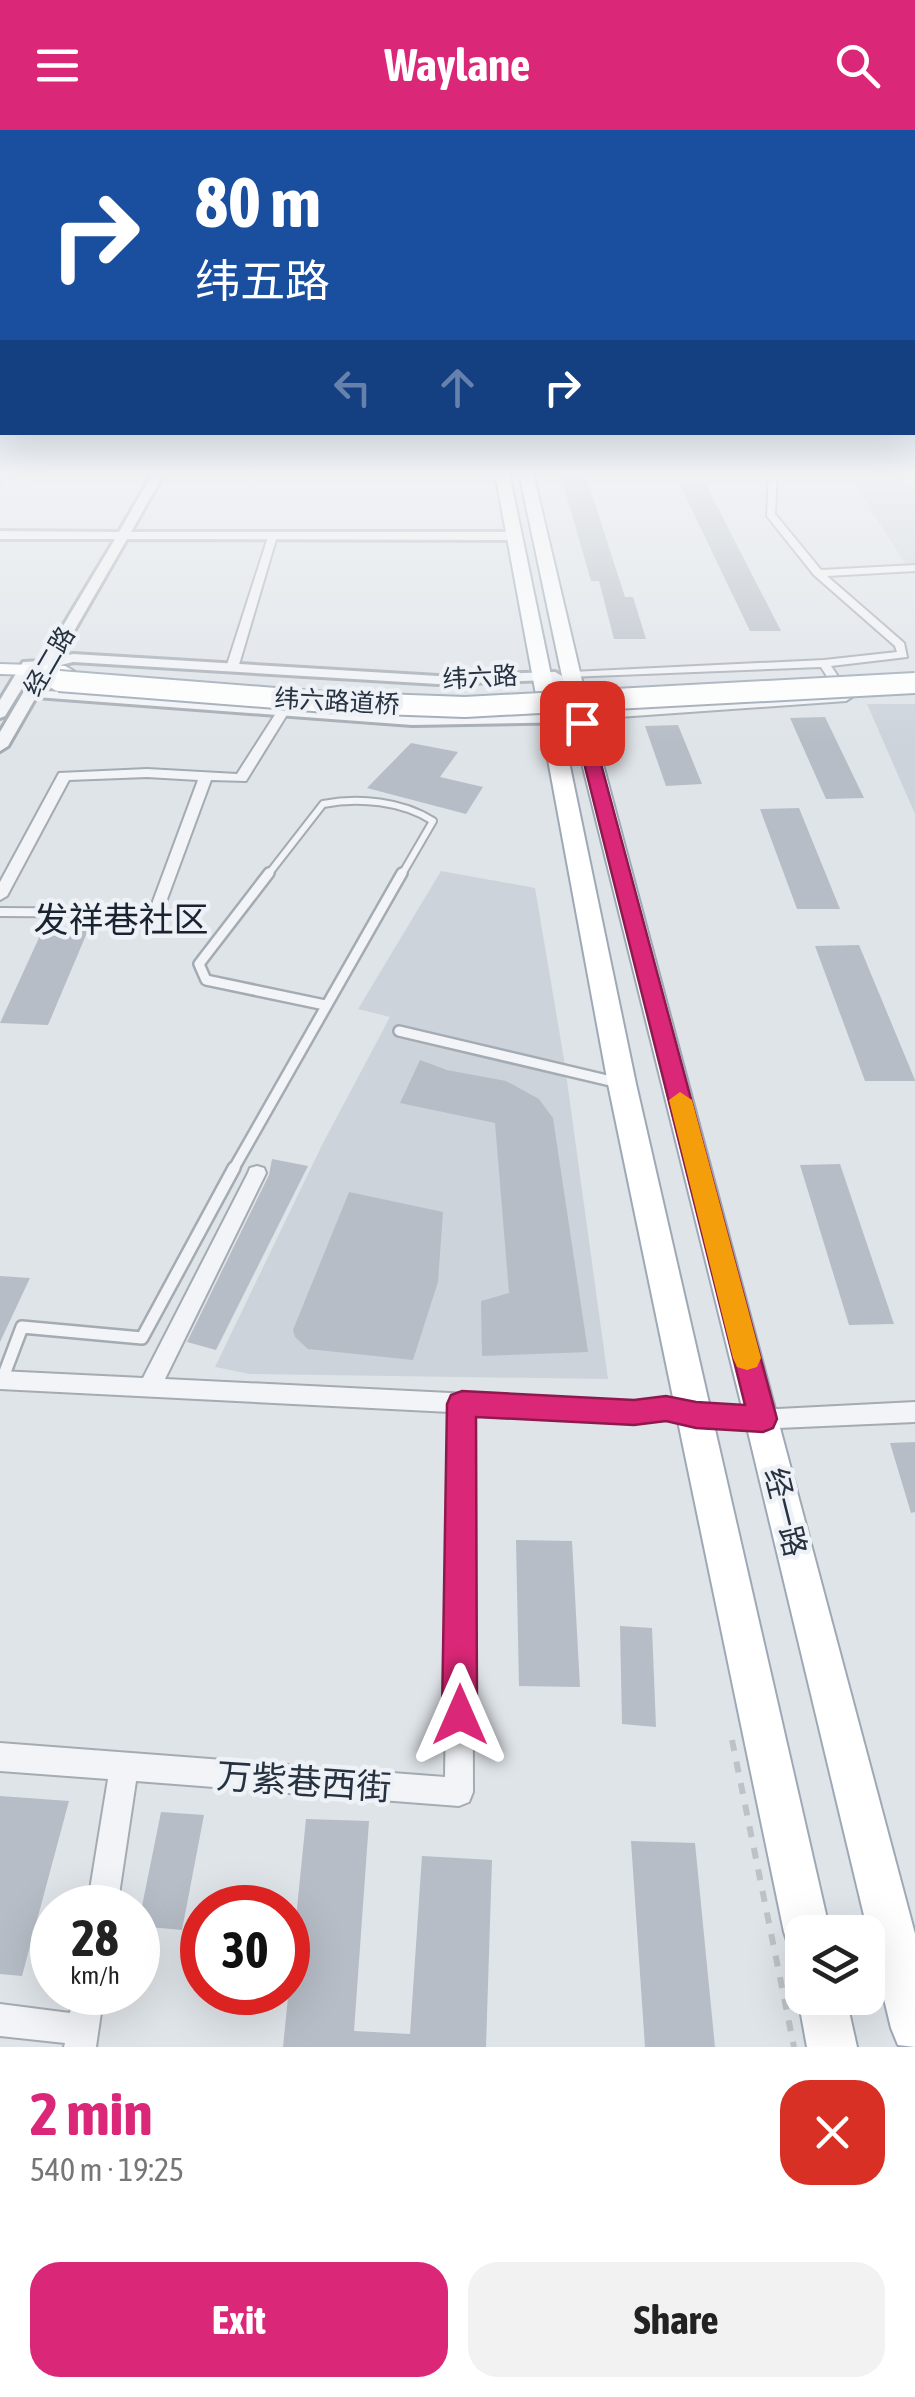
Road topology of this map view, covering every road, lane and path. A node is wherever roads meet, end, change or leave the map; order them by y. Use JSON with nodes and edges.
{"nodes":[{"id":1,"x":103,"y":562,"type":"edge"},
{"id":2,"x":264,"y":562,"type":"edge"},
{"id":3,"x":518,"y":562,"type":"edge"},
{"id":4,"x":546,"y":562,"type":"edge"},
{"id":5,"x":809,"y":562,"type":"edge"},
{"id":6,"x":915,"y":568,"type":"edge"},
{"id":7,"x":818,"y":573,"type":"junction"},
{"id":8,"x":824,"y":664,"type":"junction"},
{"id":9,"x":232,"y":668,"type":"junction"},
{"id":10,"x":915,"y":671,"type":"edge"},
{"id":11,"x":0,"y":672,"type":"edge"},
{"id":12,"x":541,"y":674,"type":"junction"},
{"id":13,"x":42,"y":675,"type":"junction"},
{"id":14,"x":572,"y":675,"type":"junction"},
{"id":15,"x":915,"y":683,"type":"edge"},
{"id":16,"x":0,"y":713,"type":"edge"},
{"id":17,"x":282,"y":713,"type":"junction"},
{"id":18,"x":564,"y":718,"type":"junction"},
{"id":19,"x":0,"y":746,"type":"edge"},
{"id":20,"x":206,"y":776,"type":"junction"},
{"id":21,"x":0,"y":896,"type":"edge"},
{"id":22,"x":0,"y":912,"type":"edge"},
{"id":23,"x":325,"y":1006,"type":"junction"},
{"id":24,"x":399,"y":1031,"type":"dead end"},
{"id":25,"x":622,"y":1084,"type":"junction"},
{"id":26,"x":257,"y":1173,"type":"dead end"},
{"id":27,"x":1,"y":1380,"type":"edge"},
{"id":28,"x":149,"y":1388,"type":"junction"},
{"id":29,"x":462,"y":1404,"type":"junction"},
{"id":30,"x":915,"y":1412,"type":"edge"},
{"id":31,"x":696,"y":1415,"type":"junction"},
{"id":32,"x":763,"y":1419,"type":"junction"},
{"id":33,"x":0,"y":1756,"type":"edge"},
{"id":34,"x":124,"y":1768,"type":"junction"},
{"id":35,"x":106,"y":1885,"type":"edge"},
{"id":36,"x":804,"y":1915,"type":"edge"},
{"id":37,"x":825,"y":2015,"type":"edge"},
{"id":38,"x":0,"y":2020,"type":"edge"},
{"id":39,"x":915,"y":2028,"type":"edge"},
{"id":40,"x":82,"y":2038,"type":"edge"},
{"id":41,"x":832,"y":2047,"type":"edge"}],
"edges":[{"from":1,"to":13,"type":"street","name":"经二路"},
{"from":2,"to":9,"type":"street"},
{"from":3,"to":12,"type":"main road","name":"经一路"},
{"from":4,"to":14,"type":"main road","name":"经一路"},
{"from":5,"to":7,"type":"street"},
{"from":6,"to":7,"type":"street"},
{"from":7,"to":8,"type":"street"},
{"from":8,"to":14,"type":"street"},
{"from":8,"to":18,"type":"street"},
{"from":9,"to":12,"type":"street","name":"纬六路"},
{"from":9,"to":13,"type":"street","name":"纬六路"},
{"from":10,"to":13,"type":"main road","name":"纬六路道桥"},
{"from":11,"to":13,"type":"main road","name":"纬六路"},
{"from":12,"to":18,"type":"main road","name":"经一路"},
{"from":12,"to":18,"type":"street","name":"纬六路"},
{"from":13,"to":15,"type":"main road","name":"纬六路道桥","bridge":true},
{"from":13,"to":16,"type":"street","name":"经二路"},
{"from":13,"to":17,"type":"street","name":"纬六路"},
{"from":13,"to":19,"type":"street","name":"经二路"},
{"from":14,"to":18,"type":"main road","name":"经一路"},
{"from":17,"to":18,"type":"street","name":"纬六路"},
{"from":17,"to":20,"type":"street"},
{"from":18,"to":25,"type":"main road","name":"经一路"},
{"from":18,"to":32,"type":"main road","name":"经一路"},
{"from":20,"to":21,"type":"street"},
{"from":20,"to":22,"type":"street"},
{"from":23,"to":23,"type":"lane"},
{"from":23,"to":27,"type":"lane"},
{"from":24,"to":25,"type":"lane"},
{"from":25,"to":31,"type":"main road","name":"经一路"},
{"from":26,"to":28,"type":"street"},
{"from":27,"to":28,"type":"street"},
{"from":28,"to":29,"type":"street"},
{"from":29,"to":31,"type":"street"},
{"from":29,"to":34,"type":"street","name":"万紫巷西街"},
{"from":30,"to":32,"type":"street"},
{"from":31,"to":32,"type":"street"},
{"from":31,"to":36,"type":"main road","name":"经一路"},
{"from":32,"to":39,"type":"main road","name":"经一路"},
{"from":33,"to":34,"type":"street","name":"万紫巷西街"},
{"from":34,"to":35,"type":"street"},
{"from":37,"to":41,"type":"main road"},
{"from":38,"to":40,"type":"street"}]}
